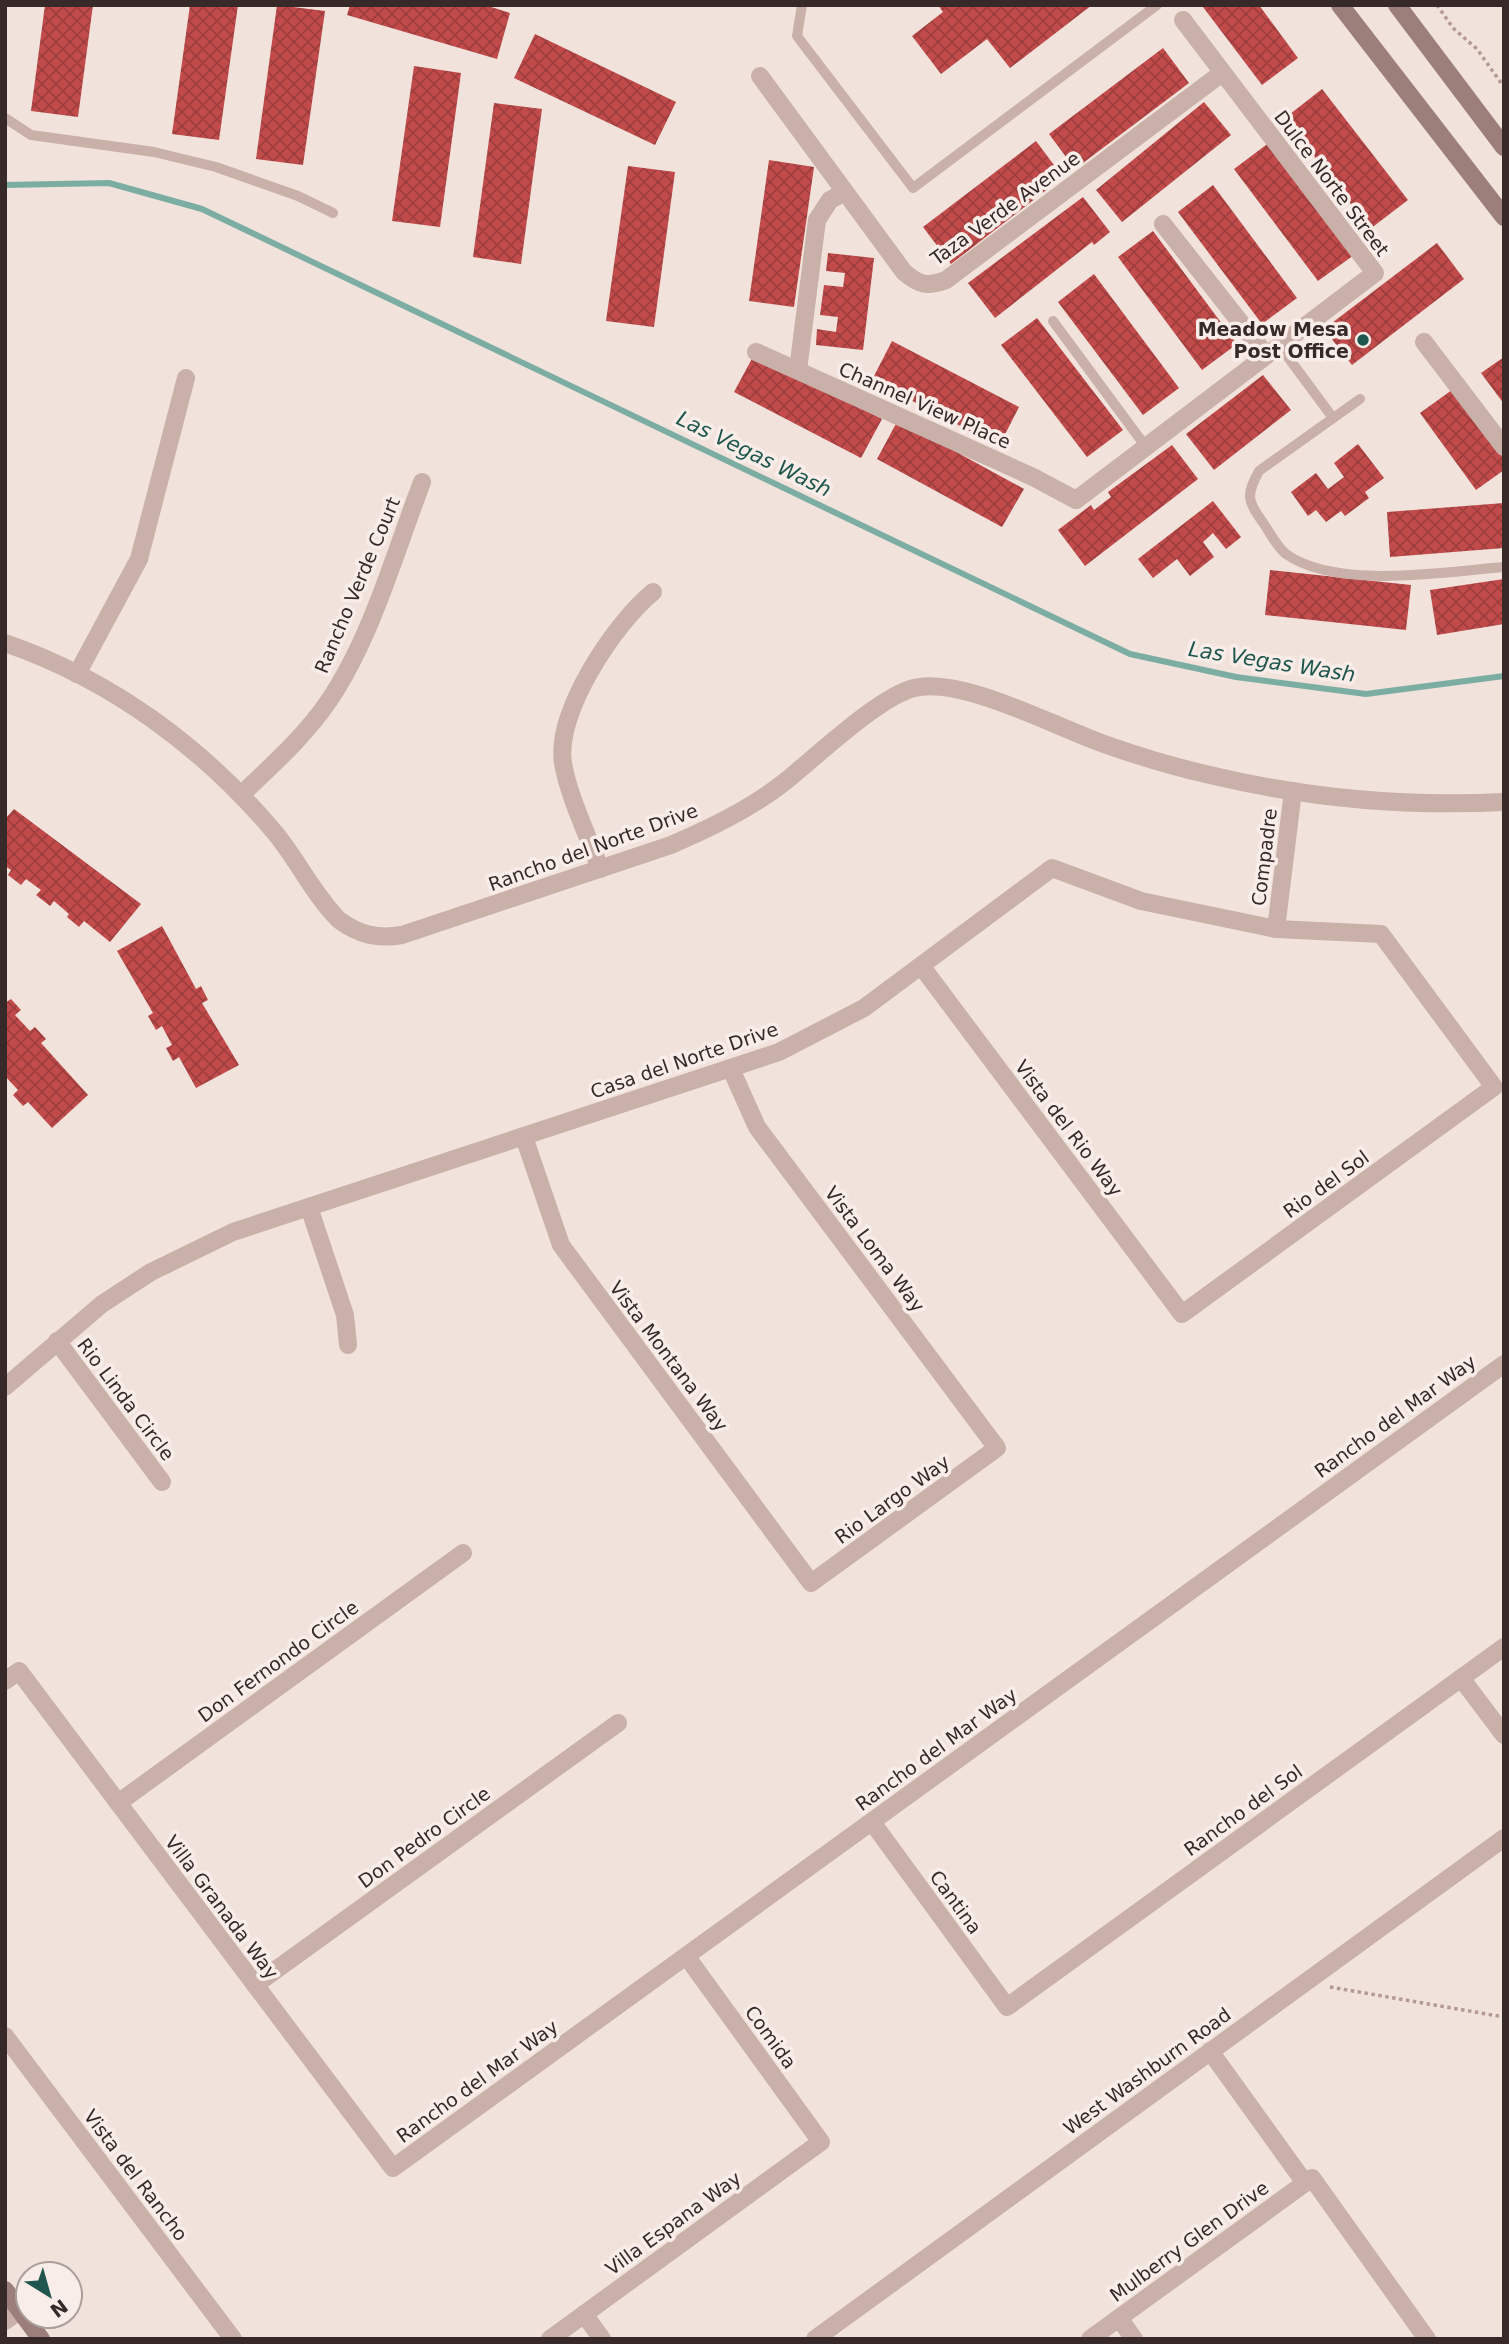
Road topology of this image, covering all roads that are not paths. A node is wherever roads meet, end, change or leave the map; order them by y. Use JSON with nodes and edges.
{"nodes":[{"id":1,"x":802,"y":5,"type":"edge"},
{"id":2,"x":1157,"y":5,"type":"edge"},
{"id":3,"x":1340,"y":5,"type":"edge"},
{"id":4,"x":1397,"y":5,"type":"edge"},
{"id":5,"x":1183,"y":20,"type":"dead end"},
{"id":6,"x":1222,"y":73,"type":"junction"},
{"id":7,"x":760,"y":76,"type":"dead end"},
{"id":8,"x":5,"y":118,"type":"edge"},
{"id":9,"x":1504,"y":147,"type":"edge"},
{"id":10,"x":845,"y":192,"type":"junction"},
{"id":11,"x":334,"y":213,"type":"dead end"},
{"id":12,"x":1504,"y":218,"type":"edge"},
{"id":13,"x":1163,"y":224,"type":"dead end"},
{"id":14,"x":1053,"y":321,"type":"dead end"},
{"id":15,"x":1423,"y":342,"type":"dead end"},
{"id":16,"x":1273,"y":350,"type":"junction"},
{"id":17,"x":756,"y":352,"type":"dead end"},
{"id":18,"x":797,"y":370,"type":"junction"},
{"id":19,"x":186,"y":377,"type":"dead end"},
{"id":20,"x":1360,"y":399,"type":"dead end"},
{"id":21,"x":1333,"y":418,"type":"junction"},
{"id":22,"x":1146,"y":447,"type":"junction"},
{"id":23,"x":1504,"y":447,"type":"edge"},
{"id":24,"x":422,"y":482,"type":"dead end"},
{"id":25,"x":1076,"y":500,"type":"joint"},
{"id":26,"x":1504,"y":567,"type":"edge"},
{"id":27,"x":653,"y":592,"type":"dead end"},
{"id":28,"x":5,"y":643,"type":"edge"},
{"id":29,"x":76,"y":674,"type":"junction"},
{"id":30,"x":1293,"y":791,"type":"junction"},
{"id":31,"x":241,"y":795,"type":"junction"},
{"id":32,"x":1504,"y":802,"type":"edge"},
{"id":33,"x":600,"y":869,"type":"junction"},
{"id":34,"x":1276,"y":929,"type":"junction"},
{"id":35,"x":922,"y":967,"type":"junction"},
{"id":36,"x":731,"y":1069,"type":"junction"},
{"id":37,"x":1494,"y":1087,"type":"joint"},
{"id":38,"x":524,"y":1137,"type":"junction"},
{"id":39,"x":310,"y":1207,"type":"junction"},
{"id":40,"x":1182,"y":1314,"type":"joint"},
{"id":41,"x":57,"y":1341,"type":"junction"},
{"id":42,"x":348,"y":1345,"type":"dead end"},
{"id":43,"x":1504,"y":1364,"type":"edge"},
{"id":44,"x":5,"y":1387,"type":"edge"},
{"id":45,"x":997,"y":1448,"type":"joint"},
{"id":46,"x":162,"y":1482,"type":"dead end"},
{"id":47,"x":463,"y":1553,"type":"dead end"},
{"id":48,"x":811,"y":1583,"type":"joint"},
{"id":49,"x":1504,"y":1647,"type":"edge"},
{"id":50,"x":12,"y":1676,"type":"edge"},
{"id":51,"x":1461,"y":1678,"type":"junction"},
{"id":52,"x":618,"y":1723,"type":"dead end"},
{"id":53,"x":1504,"y":1735,"type":"edge"},
{"id":54,"x":118,"y":1803,"type":"junction"},
{"id":55,"x":872,"y":1822,"type":"junction"},
{"id":56,"x":1504,"y":1838,"type":"edge"},
{"id":57,"x":687,"y":1956,"type":"junction"},
{"id":58,"x":255,"y":1984,"type":"junction"},
{"id":59,"x":1007,"y":2007,"type":"joint"},
{"id":60,"x":5,"y":2036,"type":"edge"},
{"id":61,"x":1210,"y":2051,"type":"junction"},
{"id":62,"x":821,"y":2142,"type":"joint"},
{"id":63,"x":393,"y":2168,"type":"joint"},
{"id":64,"x":1308,"y":2180,"type":"junction"},
{"id":65,"x":584,"y":2314,"type":"junction"},
{"id":66,"x":1119,"y":2318,"type":"junction"},
{"id":67,"x":233,"y":2339,"type":"edge"},
{"id":68,"x":550,"y":2339,"type":"edge"},
{"id":69,"x":602,"y":2339,"type":"edge"},
{"id":70,"x":815,"y":2339,"type":"edge"},
{"id":71,"x":1090,"y":2339,"type":"edge"},
{"id":72,"x":1134,"y":2339,"type":"edge"},
{"id":73,"x":1427,"y":2339,"type":"edge"}],
"edges":[{"from":1,"to":2,"type":"lane"},
{"from":3,"to":12,"type":"main road"},
{"from":4,"to":9,"type":"main road"},
{"from":5,"to":6,"type":"street","name":"Dulce Norte Street"},
{"from":6,"to":10,"type":"street","name":"Taza Verde Avenue"},
{"from":6,"to":16,"type":"street","name":"Dulce Norte Street"},
{"from":7,"to":10,"type":"street","name":"Taza Verde Avenue"},
{"from":8,"to":11,"type":"lane"},
{"from":10,"to":18,"type":"street"},
{"from":13,"to":16,"type":"street"},
{"from":14,"to":22,"type":"lane"},
{"from":15,"to":23,"type":"street"},
{"from":16,"to":21,"type":"lane"},
{"from":16,"to":22,"type":"street","name":"Dulce Norte Street"},
{"from":17,"to":18,"type":"street","name":"Channel View Place"},
{"from":18,"to":25,"type":"street","name":"Channel View Place"},
{"from":19,"to":29,"type":"street"},
{"from":20,"to":21,"type":"lane"},
{"from":21,"to":26,"type":"lane"},
{"from":22,"to":25,"type":"street","name":"Dulce Norte Street"},
{"from":24,"to":31,"type":"street","name":"Rancho Verde Court"},
{"from":27,"to":33,"type":"street"},
{"from":28,"to":29,"type":"street","name":"Rancho del Norte Drive"},
{"from":29,"to":31,"type":"street","name":"Rancho del Norte Drive"},
{"from":30,"to":32,"type":"street","name":"Rancho del Norte Drive"},
{"from":30,"to":33,"type":"street","name":"Rancho del Norte Drive"},
{"from":30,"to":34,"type":"street","name":"Compadre"},
{"from":31,"to":33,"type":"street","name":"Rancho del Norte Drive"},
{"from":34,"to":35,"type":"street","name":"Casa del Norte Drive"},
{"from":34,"to":37,"type":"street","name":"Casa del Norte Drive"},
{"from":35,"to":36,"type":"street","name":"Casa del Norte Drive"},
{"from":35,"to":40,"type":"street","name":"Vista del Rio Way"},
{"from":36,"to":38,"type":"street","name":"Casa del Norte Drive"},
{"from":36,"to":45,"type":"street","name":"Vista Loma Way"},
{"from":37,"to":40,"type":"street","name":"Rio del Sol"},
{"from":38,"to":39,"type":"street","name":"Casa del Norte Drive"},
{"from":38,"to":48,"type":"street","name":"Vista Montana Way"},
{"from":39,"to":41,"type":"street","name":"Casa del Norte Drive"},
{"from":39,"to":42,"type":"street"},
{"from":41,"to":44,"type":"street","name":"Casa del Norte Drive"},
{"from":41,"to":46,"type":"street","name":"Rio Linda Circle"},
{"from":43,"to":55,"type":"street","name":"Rancho del Mar Way"},
{"from":45,"to":48,"type":"street","name":"Rio Largo Way"},
{"from":47,"to":54,"type":"street","name":"Don Fernondo Circle"},
{"from":49,"to":51,"type":"street","name":"Rancho del Sol"},
{"from":50,"to":54,"type":"street","name":"Villa Granada Way"},
{"from":51,"to":53,"type":"street"},
{"from":51,"to":59,"type":"street","name":"Rancho del Sol"},
{"from":52,"to":58,"type":"street","name":"Don Pedro Circle"},
{"from":54,"to":58,"type":"street","name":"Villa Granada Way"},
{"from":55,"to":57,"type":"street","name":"Rancho del Mar Way"},
{"from":55,"to":59,"type":"street","name":"Cantina"},
{"from":56,"to":61,"type":"street","name":"West Washburn Road"},
{"from":57,"to":62,"type":"street","name":"Comida"},
{"from":57,"to":63,"type":"street","name":"Rancho del Mar Way"},
{"from":58,"to":63,"type":"street","name":"Villa Granada Way"},
{"from":60,"to":67,"type":"street","name":"Vista del Rancho"},
{"from":61,"to":64,"type":"street"},
{"from":61,"to":70,"type":"street","name":"West Washburn Road"},
{"from":62,"to":65,"type":"street","name":"Villa Espana Way"},
{"from":64,"to":66,"type":"street","name":"Mulberry Glen Drive"},
{"from":64,"to":73,"type":"street"},
{"from":65,"to":68,"type":"street","name":"Villa Espana Way"},
{"from":65,"to":69,"type":"street"},
{"from":66,"to":71,"type":"street","name":"Mulberry Glen Drive"},
{"from":66,"to":72,"type":"street"}]}
